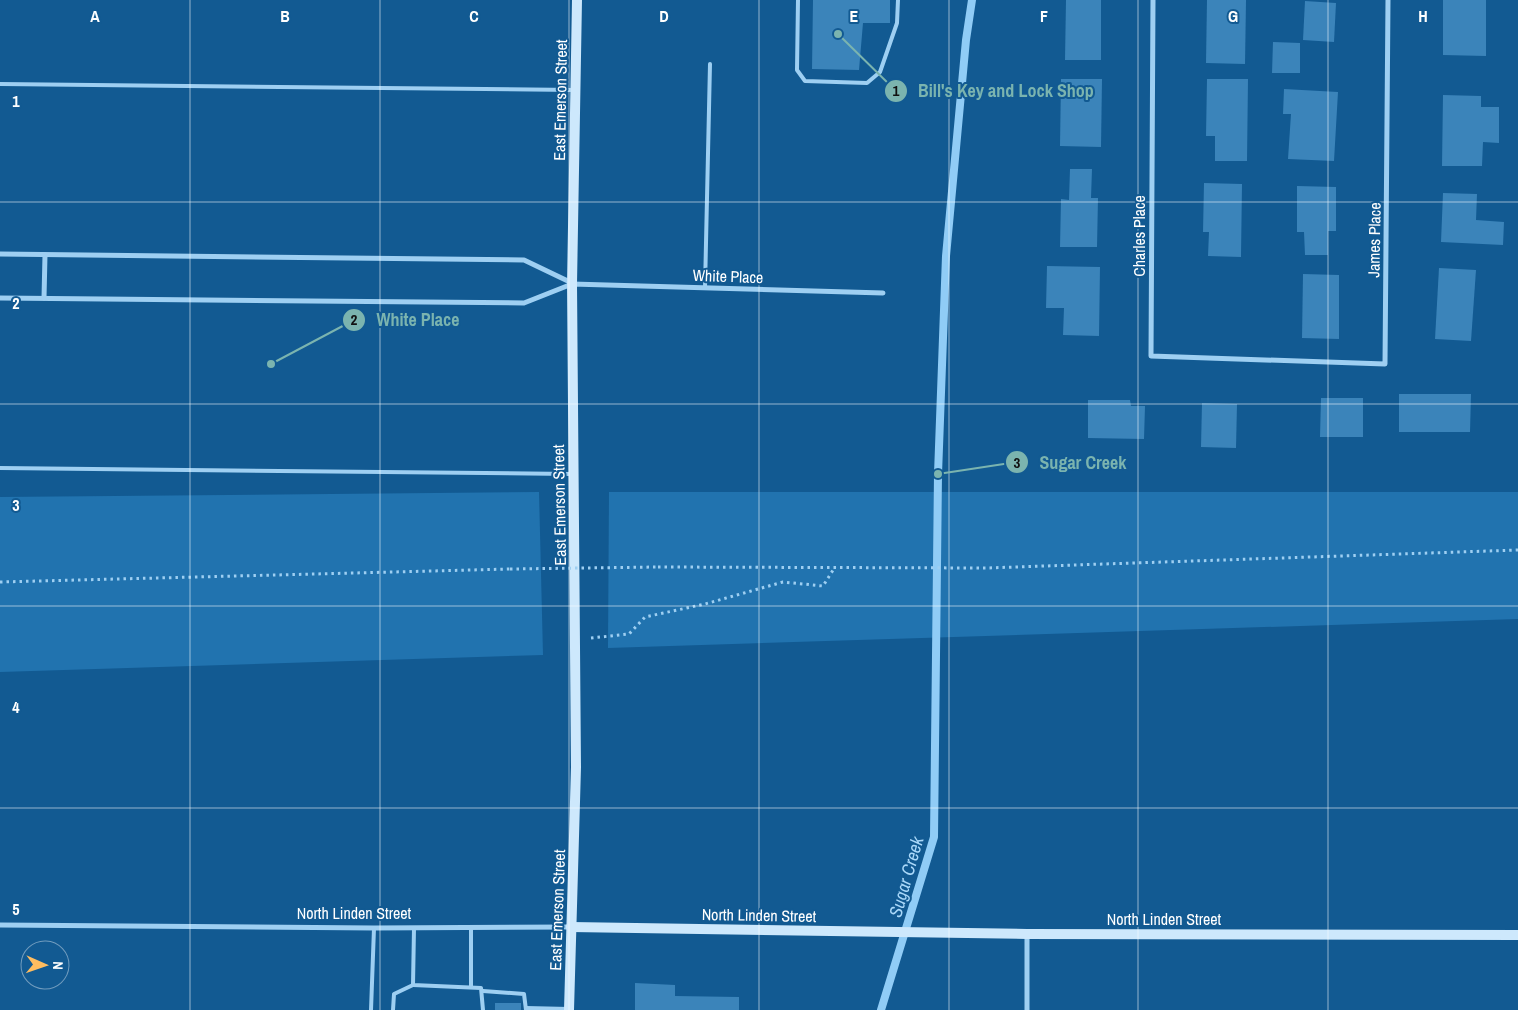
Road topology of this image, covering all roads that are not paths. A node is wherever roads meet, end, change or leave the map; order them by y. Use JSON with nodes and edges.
{"nodes":[{"id":1,"x":577,"y":0,"type":"edge"},
{"id":2,"x":798,"y":0,"type":"edge"},
{"id":3,"x":898,"y":0,"type":"edge"},
{"id":4,"x":1153,"y":0,"type":"edge"},
{"id":5,"x":1388,"y":0,"type":"edge"},
{"id":6,"x":710,"y":64,"type":"dead end"},
{"id":7,"x":0,"y":84,"type":"edge"},
{"id":8,"x":575,"y":90,"type":"junction"},
{"id":9,"x":0,"y":254,"type":"edge"},
{"id":10,"x":45,"y":255,"type":"junction"},
{"id":11,"x":572,"y":284,"type":"junction"},
{"id":12,"x":705,"y":288,"type":"junction"},
{"id":13,"x":884,"y":292,"type":"dead end"},
{"id":14,"x":0,"y":298,"type":"edge"},
{"id":15,"x":44,"y":298,"type":"junction"},
{"id":16,"x":1268,"y":360,"type":"joint"},
{"id":17,"x":0,"y":468,"type":"edge"},
{"id":18,"x":574,"y":474,"type":"junction"},
{"id":19,"x":0,"y":926,"type":"edge"},
{"id":20,"x":571,"y":927,"type":"junction"},
{"id":21,"x":374,"y":928,"type":"junction"},
{"id":22,"x":414,"y":928,"type":"junction"},
{"id":23,"x":471,"y":928,"type":"junction"},
{"id":24,"x":1027,"y":934,"type":"junction"},
{"id":25,"x":1518,"y":935,"type":"edge"},
{"id":26,"x":413,"y":985,"type":"junction"},
{"id":27,"x":471,"y":987,"type":"junction"},
{"id":28,"x":483,"y":991,"type":"junction"},
{"id":29,"x":526,"y":1009,"type":"edge"},
{"id":30,"x":569,"y":1009,"type":"edge"},
{"id":31,"x":371,"y":1010,"type":"edge"},
{"id":32,"x":393,"y":1010,"type":"edge"},
{"id":33,"x":483,"y":1010,"type":"edge"},
{"id":34,"x":1026,"y":1010,"type":"edge"}],
"edges":[{"from":1,"to":8,"type":"main road","name":"East Emerson Street"},
{"from":2,"to":3,"type":"lane"},
{"from":4,"to":16,"type":"street","name":"Charles Place"},
{"from":5,"to":16,"type":"street","name":"James Place"},
{"from":6,"to":12,"type":"lane"},
{"from":7,"to":8,"type":"lane"},
{"from":8,"to":11,"type":"main road","name":"East Emerson Street"},
{"from":9,"to":10,"type":"street","name":"White Place"},
{"from":10,"to":11,"type":"street","name":"White Place"},
{"from":10,"to":15,"type":"street"},
{"from":11,"to":12,"type":"street","name":"White Place"},
{"from":11,"to":15,"type":"street","name":"White Place"},
{"from":11,"to":18,"type":"main road","name":"East Emerson Street"},
{"from":12,"to":13,"type":"street","name":"White Place"},
{"from":14,"to":15,"type":"street","name":"White Place"},
{"from":17,"to":18,"type":"lane"},
{"from":18,"to":20,"type":"main road","name":"East Emerson Street"},
{"from":19,"to":21,"type":"street","name":"North Linden Street"},
{"from":20,"to":23,"type":"street","name":"North Linden Street"},
{"from":20,"to":24,"type":"main road","name":"North Linden Street"},
{"from":20,"to":30,"type":"main road","name":"East Emerson Street"},
{"from":21,"to":22,"type":"street","name":"North Linden Street"},
{"from":21,"to":31,"type":"lane"},
{"from":22,"to":23,"type":"street","name":"North Linden Street"},
{"from":22,"to":26,"type":"lane"},
{"from":23,"to":27,"type":"lane"},
{"from":24,"to":25,"type":"main road","name":"North Linden Street"},
{"from":24,"to":34,"type":"street"},
{"from":26,"to":27,"type":"lane"},
{"from":26,"to":32,"type":"lane"},
{"from":27,"to":28,"type":"lane"},
{"from":28,"to":29,"type":"lane"},
{"from":28,"to":33,"type":"lane"},
{"from":29,"to":30,"type":"lane"}]}
